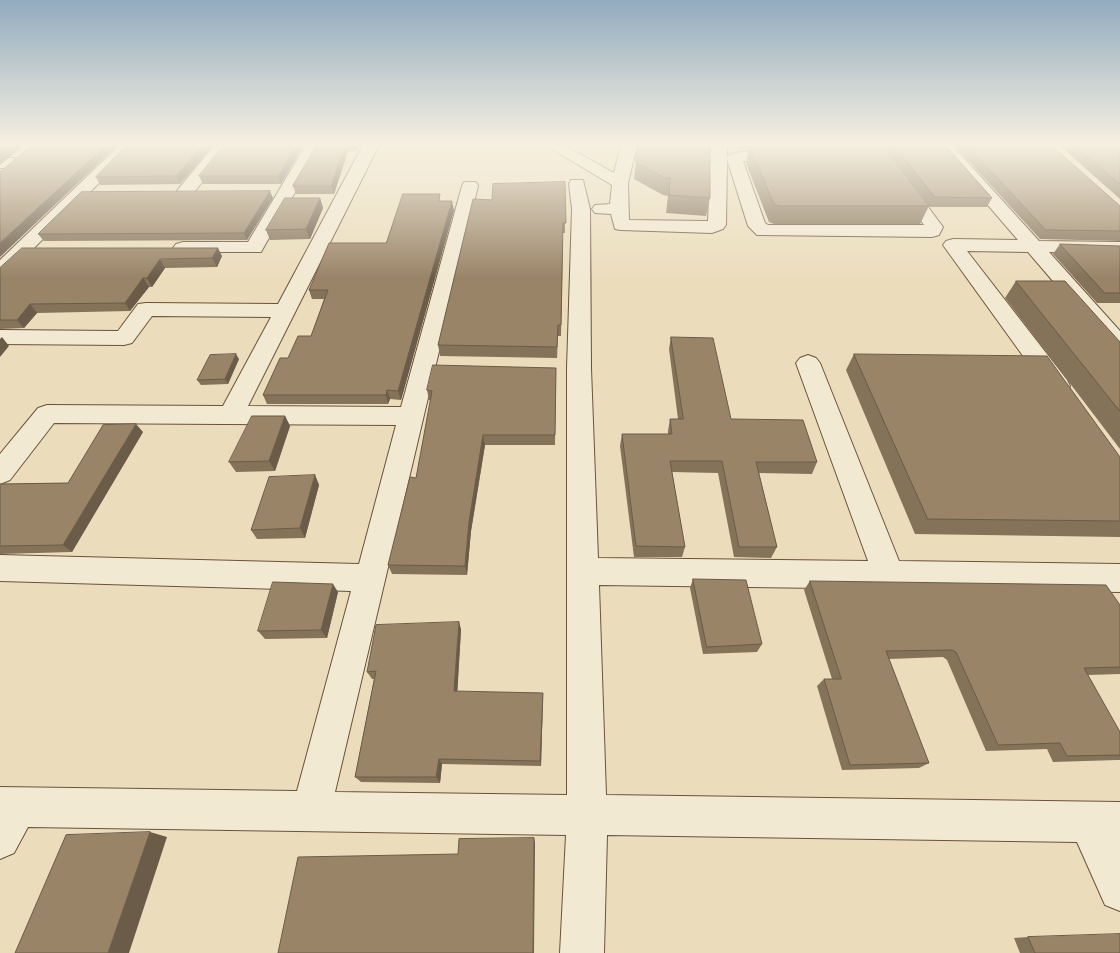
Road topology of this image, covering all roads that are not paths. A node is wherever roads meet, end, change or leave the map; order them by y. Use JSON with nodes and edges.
{"nodes":[{"id":1,"x":84,"y":189,"type":"edge"},
{"id":2,"x":288,"y":189,"type":"edge"},
{"id":3,"x":341,"y":189,"type":"edge"},
{"id":4,"x":469,"y":189,"type":"edge"},
{"id":5,"x":577,"y":189,"type":"edge"},
{"id":6,"x":620,"y":189,"type":"edge"},
{"id":7,"x":718,"y":189,"type":"edge"},
{"id":8,"x":744,"y":189,"type":"edge"},
{"id":9,"x":903,"y":189,"type":"edge"},
{"id":10,"x":984,"y":189,"type":"edge"},
{"id":11,"x":167,"y":191,"type":"edge"},
{"id":12,"x":186,"y":191,"type":"joint"},
{"id":13,"x":204,"y":191,"type":"edge"},
{"id":14,"x":81,"y":192,"type":"junction"},
{"id":15,"x":110,"y":192,"type":"edge"},
{"id":16,"x":580,"y":217,"type":"junction"},
{"id":17,"x":620,"y":217,"type":"junction"},
{"id":18,"x":1034,"y":246,"type":"junction"},
{"id":19,"x":168,"y":248,"type":"edge"},
{"id":20,"x":1120,"y":248,"type":"edge"},
{"id":21,"x":52,"y":249,"type":"edge"},
{"id":22,"x":9,"y":259,"type":"edge"},
{"id":23,"x":285,"y":311,"type":"junction"},
{"id":24,"x":0,"y":337,"type":"edge"},
{"id":25,"x":1120,"y":345,"type":"edge"},
{"id":26,"x":808,"y":362,"type":"dead end"},
{"id":27,"x":1072,"y":404,"type":"edge"},
{"id":28,"x":231,"y":415,"type":"junction"},
{"id":29,"x":411,"y":416,"type":"junction"},
{"id":30,"x":0,"y":473,"type":"edge"},
{"id":31,"x":0,"y":568,"type":"edge"},
{"id":32,"x":584,"y":571,"type":"junction"},
{"id":33,"x":888,"y":574,"type":"junction"},
{"id":34,"x":370,"y":578,"type":"junction"},
{"id":35,"x":1116,"y":583,"type":"edge"},
{"id":36,"x":311,"y":811,"type":"junction"},
{"id":37,"x":587,"y":815,"type":"junction"},
{"id":38,"x":6,"y":818,"type":"edge"},
{"id":39,"x":1104,"y":822,"type":"edge"},
{"id":40,"x":1120,"y":890,"type":"edge"},
{"id":41,"x":582,"y":953,"type":"edge"}],
"edges":[{"from":1,"to":14,"type":"street"},
{"from":2,"to":19,"type":"street"},
{"from":3,"to":23,"type":"street"},
{"from":4,"to":29,"type":"street"},
{"from":5,"to":16,"type":"street"},
{"from":6,"to":17,"type":"street"},
{"from":7,"to":17,"type":"street"},
{"from":8,"to":9,"type":"street"},
{"from":10,"to":18,"type":"street"},
{"from":11,"to":12,"type":"street"},
{"from":12,"to":13,"type":"street"},
{"from":14,"to":15,"type":"street"},
{"from":14,"to":22,"type":"street"},
{"from":16,"to":17,"type":"street"},
{"from":16,"to":32,"type":"street"},
{"from":18,"to":20,"type":"street"},
{"from":18,"to":25,"type":"street"},
{"from":18,"to":27,"type":"street"},
{"from":21,"to":22,"type":"street"},
{"from":23,"to":24,"type":"street"},
{"from":23,"to":28,"type":"street"},
{"from":26,"to":33,"type":"street"},
{"from":28,"to":29,"type":"street"},
{"from":28,"to":30,"type":"street"},
{"from":29,"to":34,"type":"street"},
{"from":31,"to":34,"type":"street"},
{"from":32,"to":33,"type":"street"},
{"from":32,"to":37,"type":"street"},
{"from":33,"to":35,"type":"street"},
{"from":34,"to":36,"type":"street"},
{"from":36,"to":37,"type":"street"},
{"from":36,"to":38,"type":"street"},
{"from":37,"to":39,"type":"street"},
{"from":37,"to":41,"type":"street"},
{"from":39,"to":40,"type":"street"}]}
